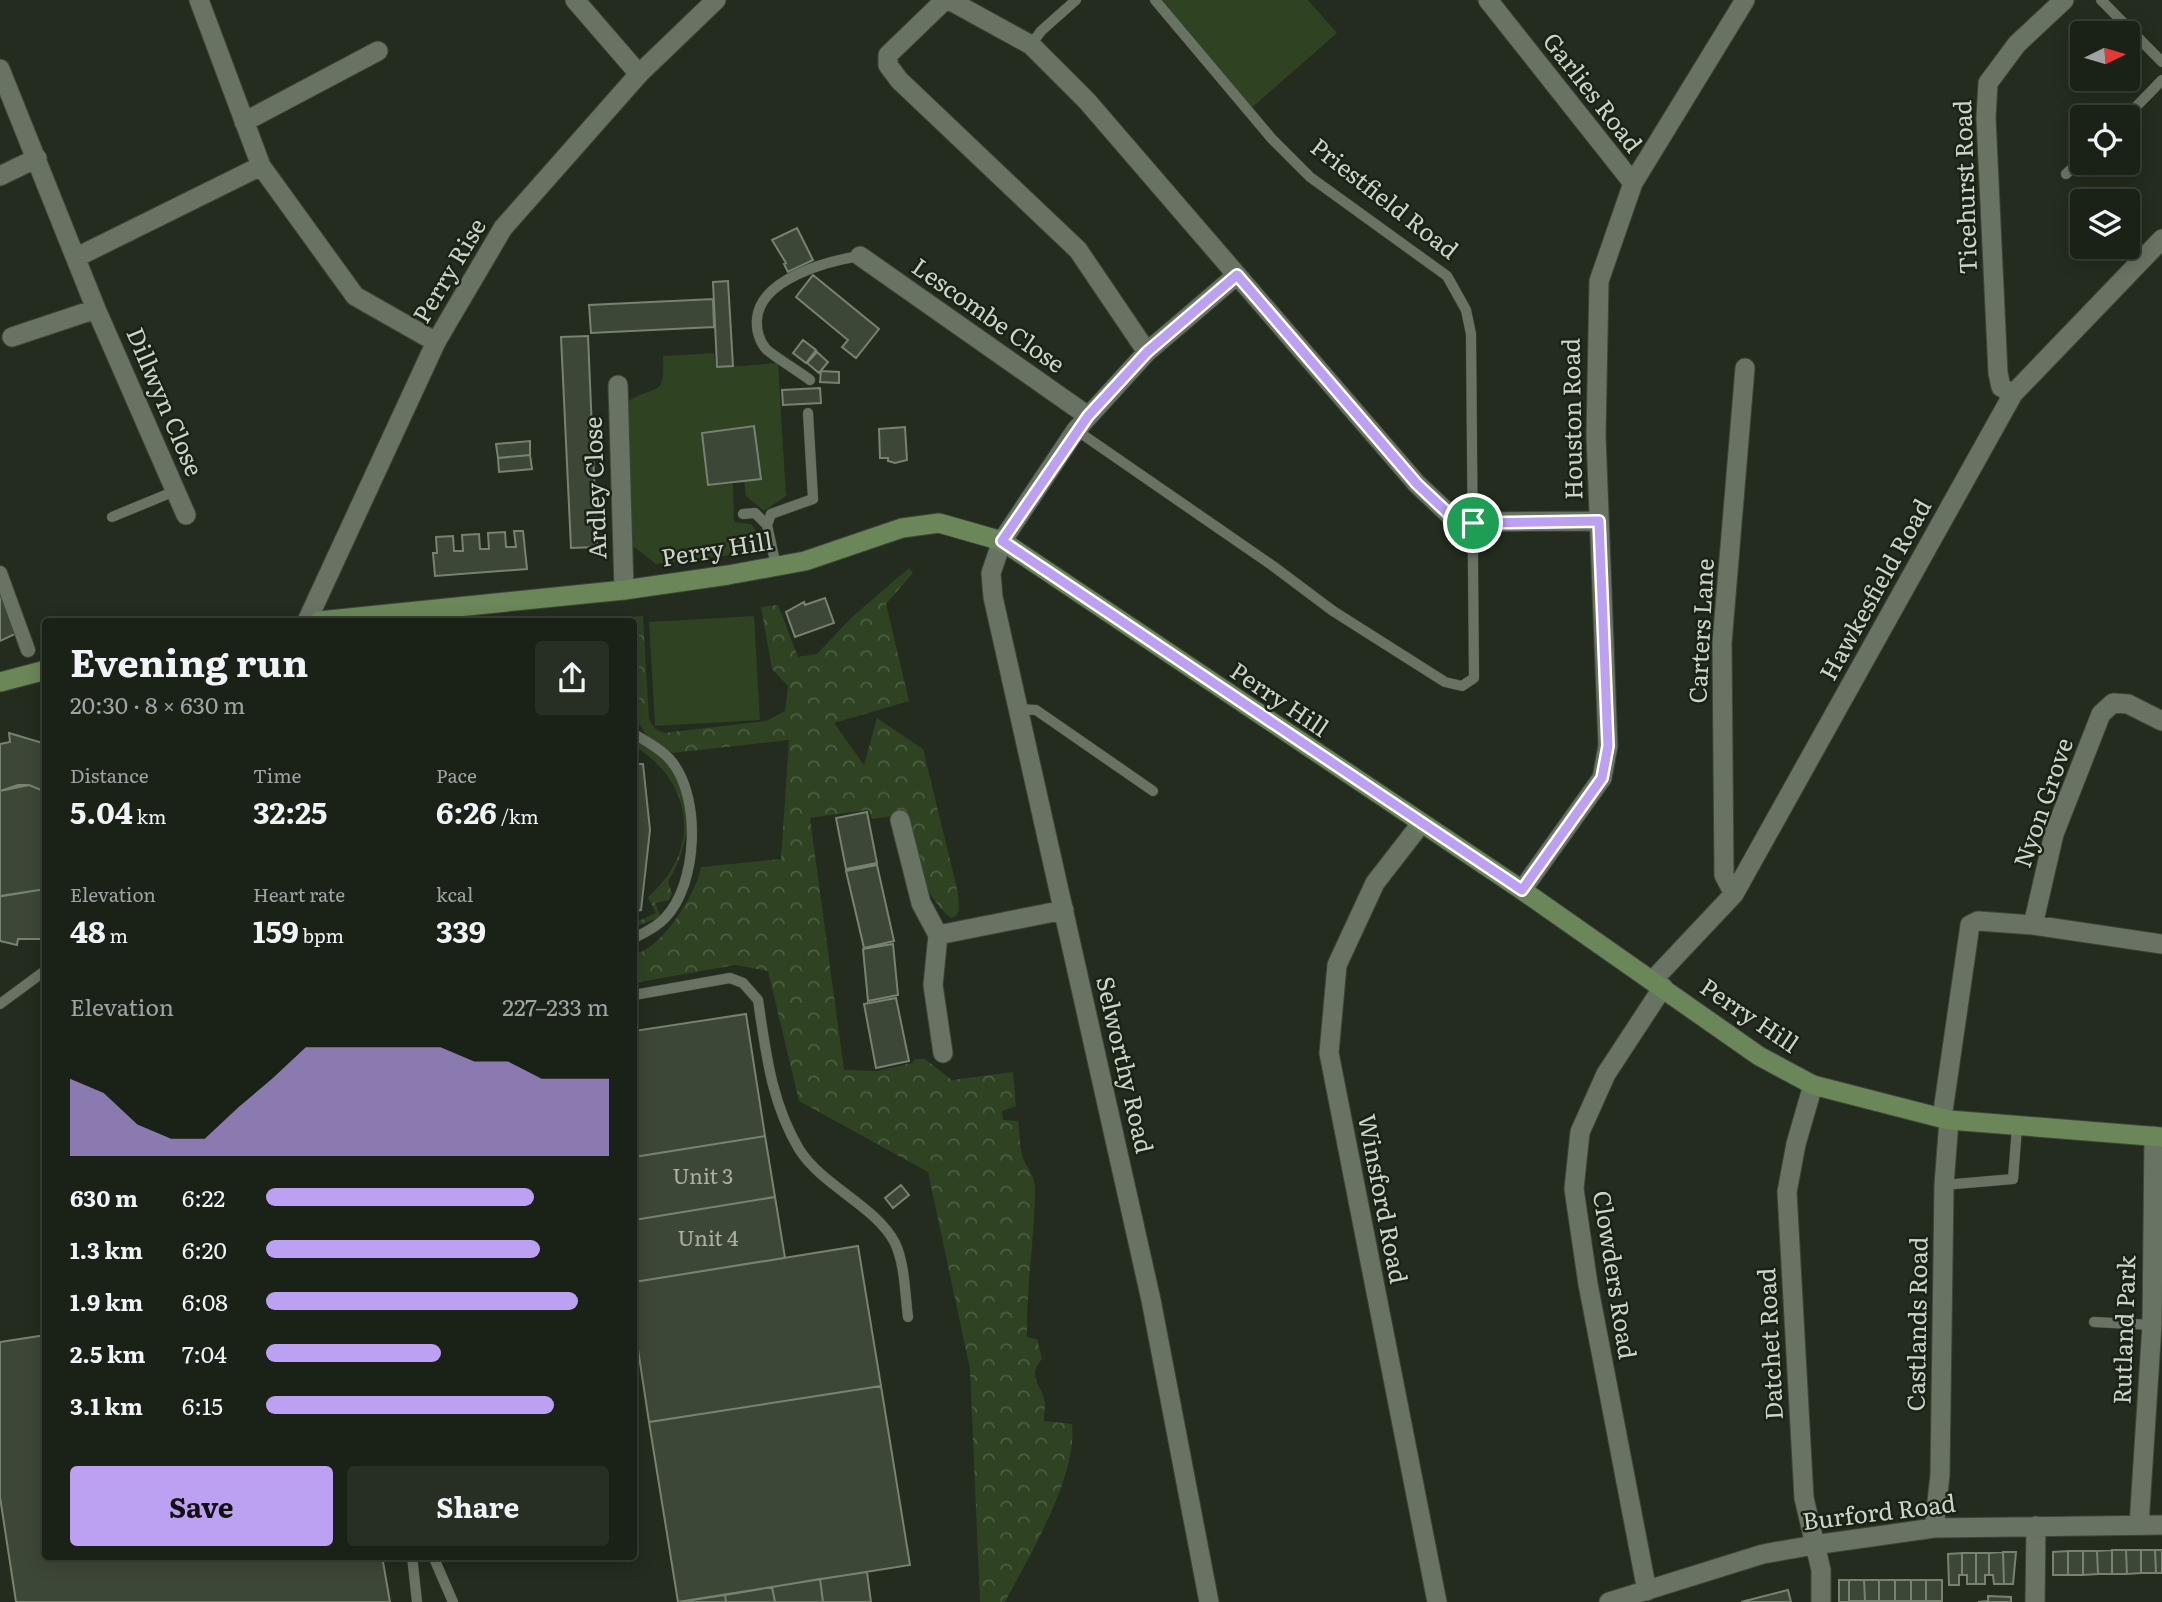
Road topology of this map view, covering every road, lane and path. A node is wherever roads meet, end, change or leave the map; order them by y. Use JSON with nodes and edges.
{"nodes":[{"id":1,"x":200,"y":0,"type":"edge"},
{"id":2,"x":575,"y":0,"type":"edge"},
{"id":3,"x":716,"y":0,"type":"edge"},
{"id":4,"x":947,"y":0,"type":"edge"},
{"id":5,"x":1076,"y":0,"type":"edge"},
{"id":6,"x":1155,"y":0,"type":"edge"},
{"id":7,"x":1488,"y":0,"type":"edge"},
{"id":8,"x":1745,"y":0,"type":"edge"},
{"id":9,"x":2064,"y":0,"type":"edge"},
{"id":10,"x":2101,"y":0,"type":"edge"},
{"id":11,"x":1031,"y":45,"type":"junction"},
{"id":12,"x":378,"y":51,"type":"dead end"},
{"id":13,"x":2162,"y":62,"type":"edge"},
{"id":14,"x":0,"y":69,"type":"edge"},
{"id":15,"x":639,"y":74,"type":"junction"},
{"id":16,"x":2162,"y":80,"type":"edge"},
{"id":17,"x":2138,"y":105,"type":"edge"},
{"id":18,"x":244,"y":122,"type":"junction"},
{"id":19,"x":37,"y":158,"type":"junction"},
{"id":20,"x":261,"y":166,"type":"junction"},
{"id":21,"x":2070,"y":170,"type":"edge"},
{"id":22,"x":2066,"y":174,"type":"dead end"},
{"id":23,"x":0,"y":176,"type":"edge"},
{"id":24,"x":1633,"y":183,"type":"junction"},
{"id":25,"x":2162,"y":239,"type":"edge"},
{"id":26,"x":860,"y":256,"type":"joint"},
{"id":27,"x":77,"y":257,"type":"junction"},
{"id":28,"x":1237,"y":275,"type":"junction"},
{"id":29,"x":96,"y":309,"type":"junction"},
{"id":30,"x":12,"y":337,"type":"dead end"},
{"id":31,"x":436,"y":342,"type":"junction"},
{"id":32,"x":1147,"y":352,"type":"junction"},
{"id":33,"x":1745,"y":368,"type":"dead end"},
{"id":34,"x":810,"y":380,"type":"dead end"},
{"id":35,"x":618,"y":385,"type":"dead end"},
{"id":36,"x":2013,"y":394,"type":"junction"},
{"id":37,"x":808,"y":413,"type":"dead end"},
{"id":38,"x":1082,"y":423,"type":"junction"},
{"id":39,"x":176,"y":491,"type":"junction"},
{"id":40,"x":743,"y":514,"type":"dead end"},
{"id":41,"x":186,"y":515,"type":"dead end"},
{"id":42,"x":112,"y":517,"type":"dead end"},
{"id":43,"x":1599,"y":521,"type":"junction"},
{"id":44,"x":1473,"y":523,"type":"junction"},
{"id":45,"x":767,"y":525,"type":"junction"},
{"id":46,"x":1002,"y":541,"type":"junction"},
{"id":47,"x":776,"y":566,"type":"junction"},
{"id":48,"x":0,"y":573,"type":"edge"},
{"id":49,"x":624,"y":590,"type":"junction"},
{"id":50,"x":308,"y":618,"type":"edge"},
{"id":51,"x":349,"y":618,"type":"edge"},
{"id":52,"x":28,"y":649,"type":"dead end"},
{"id":53,"x":42,"y":671,"type":"edge"},
{"id":54,"x":0,"y":682,"type":"edge"},
{"id":55,"x":1018,"y":709,"type":"junction"},
{"id":56,"x":2162,"y":721,"type":"edge"},
{"id":57,"x":637,"y":736,"type":"edge"},
{"id":58,"x":1153,"y":791,"type":"dead end"},
{"id":59,"x":900,"y":820,"type":"dead end"},
{"id":60,"x":1420,"y":825,"type":"junction"},
{"id":61,"x":1522,"y":890,"type":"junction"},
{"id":62,"x":1734,"y":894,"type":"junction"},
{"id":63,"x":1064,"y":910,"type":"junction"},
{"id":64,"x":2033,"y":925,"type":"junction"},
{"id":65,"x":938,"y":935,"type":"junction"},
{"id":66,"x":637,"y":936,"type":"edge"},
{"id":67,"x":2162,"y":944,"type":"edge"},
{"id":68,"x":42,"y":973,"type":"edge"},
{"id":69,"x":1658,"y":984,"type":"junction"},
{"id":70,"x":637,"y":994,"type":"edge"},
{"id":71,"x":0,"y":1004,"type":"edge"},
{"id":72,"x":943,"y":1052,"type":"dead end"},
{"id":73,"x":1813,"y":1085,"type":"junction"},
{"id":74,"x":1945,"y":1119,"type":"junction"},
{"id":75,"x":2017,"y":1127,"type":"junction"},
{"id":76,"x":2158,"y":1136,"type":"edge"},
{"id":77,"x":1944,"y":1185,"type":"junction"},
{"id":78,"x":908,"y":1317,"type":"dead end"},
{"id":79,"x":2094,"y":1322,"type":"dead end"},
{"id":80,"x":2152,"y":1325,"type":"junction"},
{"id":81,"x":2036,"y":1525,"type":"junction"},
{"id":82,"x":2139,"y":1525,"type":"junction"},
{"id":83,"x":2162,"y":1525,"type":"edge"},
{"id":84,"x":1934,"y":1528,"type":"junction"},
{"id":85,"x":1814,"y":1545,"type":"junction"},
{"id":86,"x":412,"y":1560,"type":"edge"},
{"id":87,"x":435,"y":1560,"type":"edge"},
{"id":88,"x":1647,"y":1591,"type":"junction"},
{"id":89,"x":417,"y":1602,"type":"edge"},
{"id":90,"x":453,"y":1602,"type":"edge"},
{"id":91,"x":1209,"y":1602,"type":"edge"},
{"id":92,"x":1437,"y":1602,"type":"edge"},
{"id":93,"x":1609,"y":1602,"type":"edge"},
{"id":94,"x":1821,"y":1602,"type":"edge"},
{"id":95,"x":2035,"y":1602,"type":"edge"}],
"edges":[{"from":1,"to":18,"type":"street"},
{"from":2,"to":15,"type":"street"},
{"from":3,"to":15,"type":"street","name":"Perry Rise"},
{"from":4,"to":11,"type":"street"},
{"from":4,"to":32,"type":"street"},
{"from":5,"to":11,"type":"lane"},
{"from":6,"to":44,"type":"lane","name":"Priestfield Road"},
{"from":7,"to":24,"type":"street","name":"Garlies Road"},
{"from":8,"to":24,"type":"street","name":"Houston Road"},
{"from":9,"to":36,"type":"street","name":"Ticehurst Road"},
{"from":10,"to":13,"type":"lane"},
{"from":11,"to":28,"type":"street"},
{"from":12,"to":18,"type":"street"},
{"from":14,"to":19,"type":"street","name":"Dillwyn Close"},
{"from":15,"to":31,"type":"street","name":"Perry Rise"},
{"from":16,"to":17,"type":"lane"},
{"from":18,"to":20,"type":"street"},
{"from":19,"to":23,"type":"street"},
{"from":19,"to":27,"type":"street","name":"Dillwyn Close"},
{"from":20,"to":27,"type":"street"},
{"from":20,"to":31,"type":"street"},
{"from":21,"to":22,"type":"lane"},
{"from":24,"to":43,"type":"street","name":"Houston Road"},
{"from":25,"to":36,"type":"street","name":"Hawkesfield Road"},
{"from":26,"to":34,"type":"lane"},
{"from":26,"to":38,"type":"street","name":"Lescombe Close"},
{"from":27,"to":29,"type":"street","name":"Dillwyn Close"},
{"from":28,"to":32,"type":"street","name":"Selworthy Road"},
{"from":28,"to":44,"type":"street"},
{"from":29,"to":30,"type":"street","name":"Dillwyn Close"},
{"from":29,"to":39,"type":"street","name":"Dillwyn Close"},
{"from":31,"to":50,"type":"street","name":"Perry Rise"},
{"from":32,"to":38,"type":"street","name":"Selworthy Road"},
{"from":33,"to":62,"type":"street","name":"Carters Lane"},
{"from":35,"to":49,"type":"street","name":"Ardley Close"},
{"from":36,"to":62,"type":"street","name":"Hawkesfield Road"},
{"from":37,"to":45,"type":"lane"},
{"from":38,"to":44,"type":"lane","name":"Priestfield Road"},
{"from":38,"to":46,"type":"street","name":"Selworthy Road"},
{"from":39,"to":41,"type":"street","name":"Dillwyn Close"},
{"from":39,"to":42,"type":"lane"},
{"from":40,"to":45,"type":"lane"},
{"from":43,"to":44,"type":"street"},
{"from":43,"to":61,"type":"street","name":"Houston Road"},
{"from":45,"to":47,"type":"lane"},
{"from":46,"to":47,"type":"main road","name":"Perry Hill"},
{"from":46,"to":55,"type":"street","name":"Selworthy Road"},
{"from":46,"to":60,"type":"main road","name":"Perry Hill"},
{"from":47,"to":49,"type":"main road","name":"Perry Hill"},
{"from":48,"to":52,"type":"street"},
{"from":49,"to":51,"type":"main road","name":"Perry Hill"},
{"from":53,"to":54,"type":"main road"},
{"from":55,"to":58,"type":"lane"},
{"from":55,"to":63,"type":"street","name":"Selworthy Road"},
{"from":56,"to":64,"type":"street","name":"Nyon Grove"},
{"from":57,"to":66,"type":"lane"},
{"from":59,"to":65,"type":"street"},
{"from":60,"to":61,"type":"main road","name":"Perry Hill"},
{"from":60,"to":92,"type":"street","name":"Winsford Road"},
{"from":61,"to":69,"type":"main road","name":"Perry Hill"},
{"from":62,"to":69,"type":"street","name":"Hawkesfield Road"},
{"from":63,"to":65,"type":"street"},
{"from":63,"to":91,"type":"street","name":"Selworthy Road"},
{"from":64,"to":67,"type":"street"},
{"from":64,"to":74,"type":"street","name":"Castlands Road"},
{"from":65,"to":72,"type":"street"},
{"from":68,"to":71,"type":"lane"},
{"from":69,"to":73,"type":"main road","name":"Perry Hill"},
{"from":69,"to":88,"type":"street","name":"Clowders Road"},
{"from":70,"to":78,"type":"lane"},
{"from":73,"to":74,"type":"main road","name":"Perry Hill"},
{"from":73,"to":85,"type":"street","name":"Datchet Road"},
{"from":74,"to":75,"type":"main road","name":"Perry Hill"},
{"from":74,"to":77,"type":"street","name":"Castlands Road"},
{"from":75,"to":76,"type":"main road","name":"Perry Hill"},
{"from":75,"to":77,"type":"lane"},
{"from":76,"to":80,"type":"street","name":"Rutland Park"},
{"from":77,"to":84,"type":"street","name":"Castlands Road"},
{"from":79,"to":80,"type":"lane"},
{"from":80,"to":82,"type":"street","name":"Rutland Park"},
{"from":81,"to":82,"type":"street","name":"Burford Road"},
{"from":81,"to":84,"type":"street","name":"Burford Road"},
{"from":81,"to":95,"type":"street"},
{"from":82,"to":83,"type":"street","name":"Burford Road"},
{"from":84,"to":85,"type":"street","name":"Burford Road"},
{"from":85,"to":88,"type":"street","name":"Burford Road"},
{"from":85,"to":94,"type":"street","name":"Datchet Road"},
{"from":86,"to":89,"type":"lane"},
{"from":87,"to":90,"type":"lane"},
{"from":88,"to":93,"type":"street","name":"Burford Road"}]}
